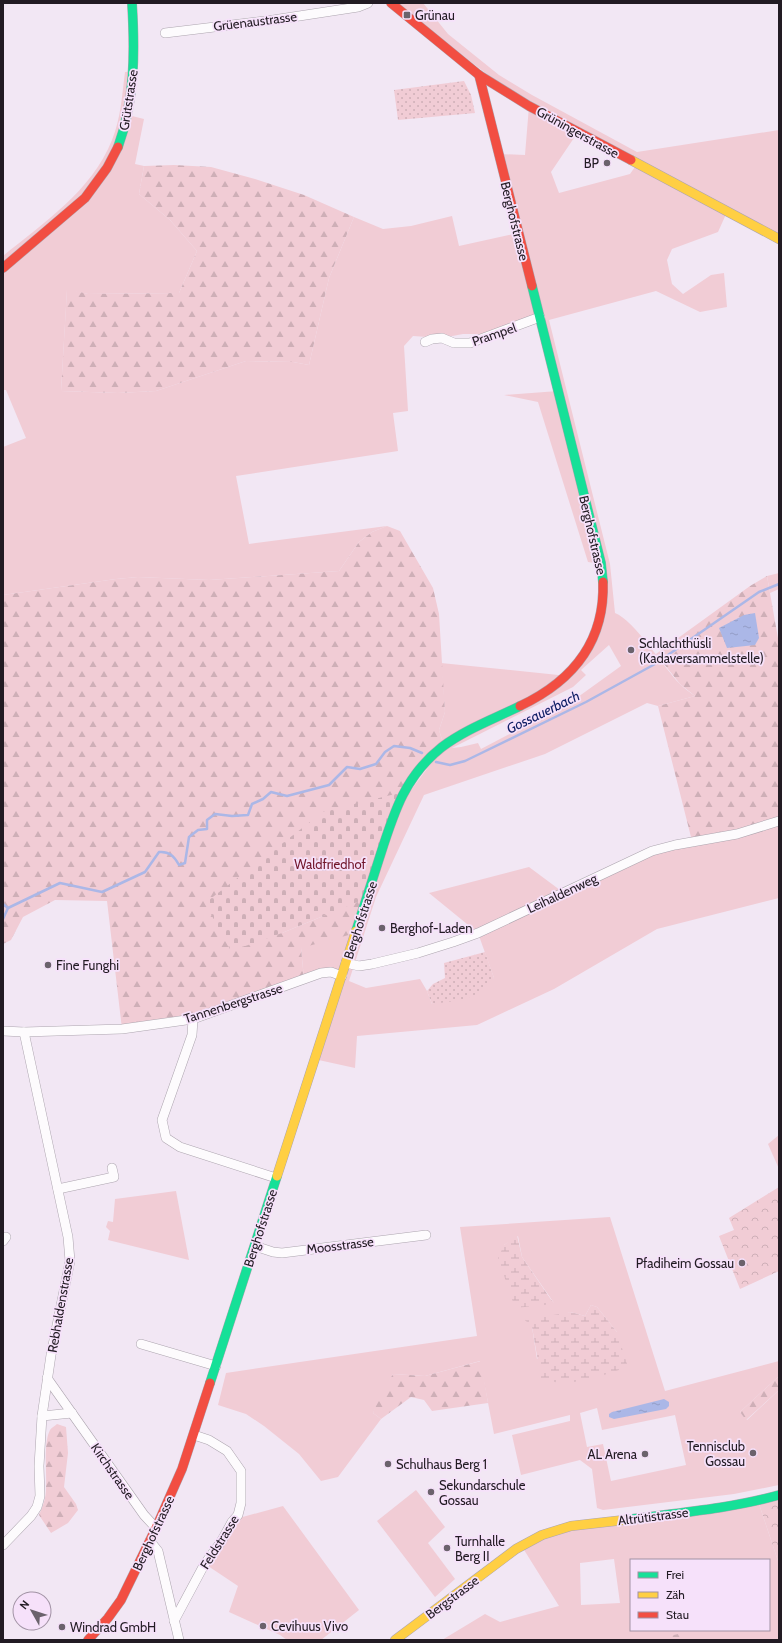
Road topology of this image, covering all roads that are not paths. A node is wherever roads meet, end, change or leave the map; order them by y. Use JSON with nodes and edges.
{"nodes":[{"id":1,"x":132,"y":3,"type":"edge"},
{"id":2,"x":368,"y":3,"type":"edge"},
{"id":3,"x":392,"y":3,"type":"edge"},
{"id":4,"x":165,"y":33,"type":"dead end"},
{"id":5,"x":479,"y":75,"type":"junction"},
{"id":6,"x":779,"y":239,"type":"edge"},
{"id":7,"x":3,"y":268,"type":"edge"},
{"id":8,"x":540,"y":317,"type":"junction"},
{"id":9,"x":425,"y":342,"type":"dead end"},
{"id":10,"x":779,"y":821,"type":"edge"},
{"id":11,"x":346,"y":963,"type":"junction"},
{"id":12,"x":342,"y":976,"type":"junction"},
{"id":13,"x":192,"y":1019,"type":"junction"},
{"id":14,"x":3,"y":1031,"type":"edge"},
{"id":15,"x":24,"y":1032,"type":"junction"},
{"id":16,"x":112,"y":1168,"type":"dead end"},
{"id":17,"x":276,"y":1178,"type":"junction"},
{"id":18,"x":58,"y":1190,"type":"junction"},
{"id":19,"x":426,"y":1235,"type":"dead end"},
{"id":20,"x":255,"y":1246,"type":"junction"},
{"id":21,"x":141,"y":1344,"type":"dead end"},
{"id":22,"x":216,"y":1366,"type":"junction"},
{"id":23,"x":48,"y":1378,"type":"junction"},
{"id":24,"x":72,"y":1413,"type":"junction"},
{"id":25,"x":42,"y":1416,"type":"junction"},
{"id":26,"x":194,"y":1435,"type":"junction"},
{"id":27,"x":779,"y":1494,"type":"edge"},
{"id":28,"x":156,"y":1528,"type":"junction"},
{"id":29,"x":150,"y":1541,"type":"junction"},
{"id":30,"x":529,"y":1541,"type":"joint"},
{"id":31,"x":3,"y":1545,"type":"edge"},
{"id":32,"x":174,"y":1621,"type":"junction"},
{"id":33,"x":88,"y":1640,"type":"edge"},
{"id":34,"x":179,"y":1640,"type":"edge"},
{"id":35,"x":395,"y":1640,"type":"edge"}],
"edges":[{"from":1,"to":7,"type":"street","name":"Grütstrasse"},
{"from":2,"to":4,"type":"street","name":"Grüenaustrasse"},
{"from":3,"to":5,"type":"street","name":"Grüningerstrasse"},
{"from":5,"to":6,"type":"street","name":"Grüningerstrasse"},
{"from":5,"to":8,"type":"street","name":"Berghofstrasse"},
{"from":8,"to":9,"type":"street","name":"Prampel"},
{"from":8,"to":11,"type":"street","name":"Berghofstrasse"},
{"from":10,"to":11,"type":"street","name":"Leihaldenweg"},
{"from":11,"to":12,"type":"street","name":"Berghofstrasse"},
{"from":12,"to":13,"type":"street","name":"Tannenbergstrasse"},
{"from":12,"to":17,"type":"street","name":"Berghofstrasse"},
{"from":13,"to":15,"type":"street","name":"Tannenbergstrasse"},
{"from":13,"to":17,"type":"street"},
{"from":14,"to":15,"type":"street","name":"Tannenbergstrasse"},
{"from":15,"to":18,"type":"street","name":"Rebhaldenstrasse"},
{"from":16,"to":18,"type":"street"},
{"from":17,"to":20,"type":"street","name":"Berghofstrasse"},
{"from":18,"to":23,"type":"street","name":"Rebhaldenstrasse"},
{"from":19,"to":20,"type":"street","name":"Moosstrasse"},
{"from":20,"to":22,"type":"street","name":"Berghofstrasse"},
{"from":21,"to":22,"type":"street"},
{"from":22,"to":26,"type":"street","name":"Berghofstrasse"},
{"from":23,"to":24,"type":"street","name":"Kirchstrasse"},
{"from":23,"to":25,"type":"street","name":"Rebhaldenstrasse"},
{"from":24,"to":25,"type":"street"},
{"from":24,"to":28,"type":"street","name":"Kirchstrasse"},
{"from":25,"to":31,"type":"street","name":"Rebhaldenstrasse"},
{"from":26,"to":28,"type":"street","name":"Berghofstrasse"},
{"from":26,"to":32,"type":"street","name":"Feldstrasse"},
{"from":27,"to":30,"type":"street","name":"Altrütistrasse"},
{"from":28,"to":29,"type":"street","name":"Berghofstrasse"},
{"from":29,"to":32,"type":"street"},
{"from":29,"to":33,"type":"street","name":"Berghofstrasse"},
{"from":30,"to":35,"type":"street","name":"Bergstrasse"},
{"from":32,"to":34,"type":"street"}]}
